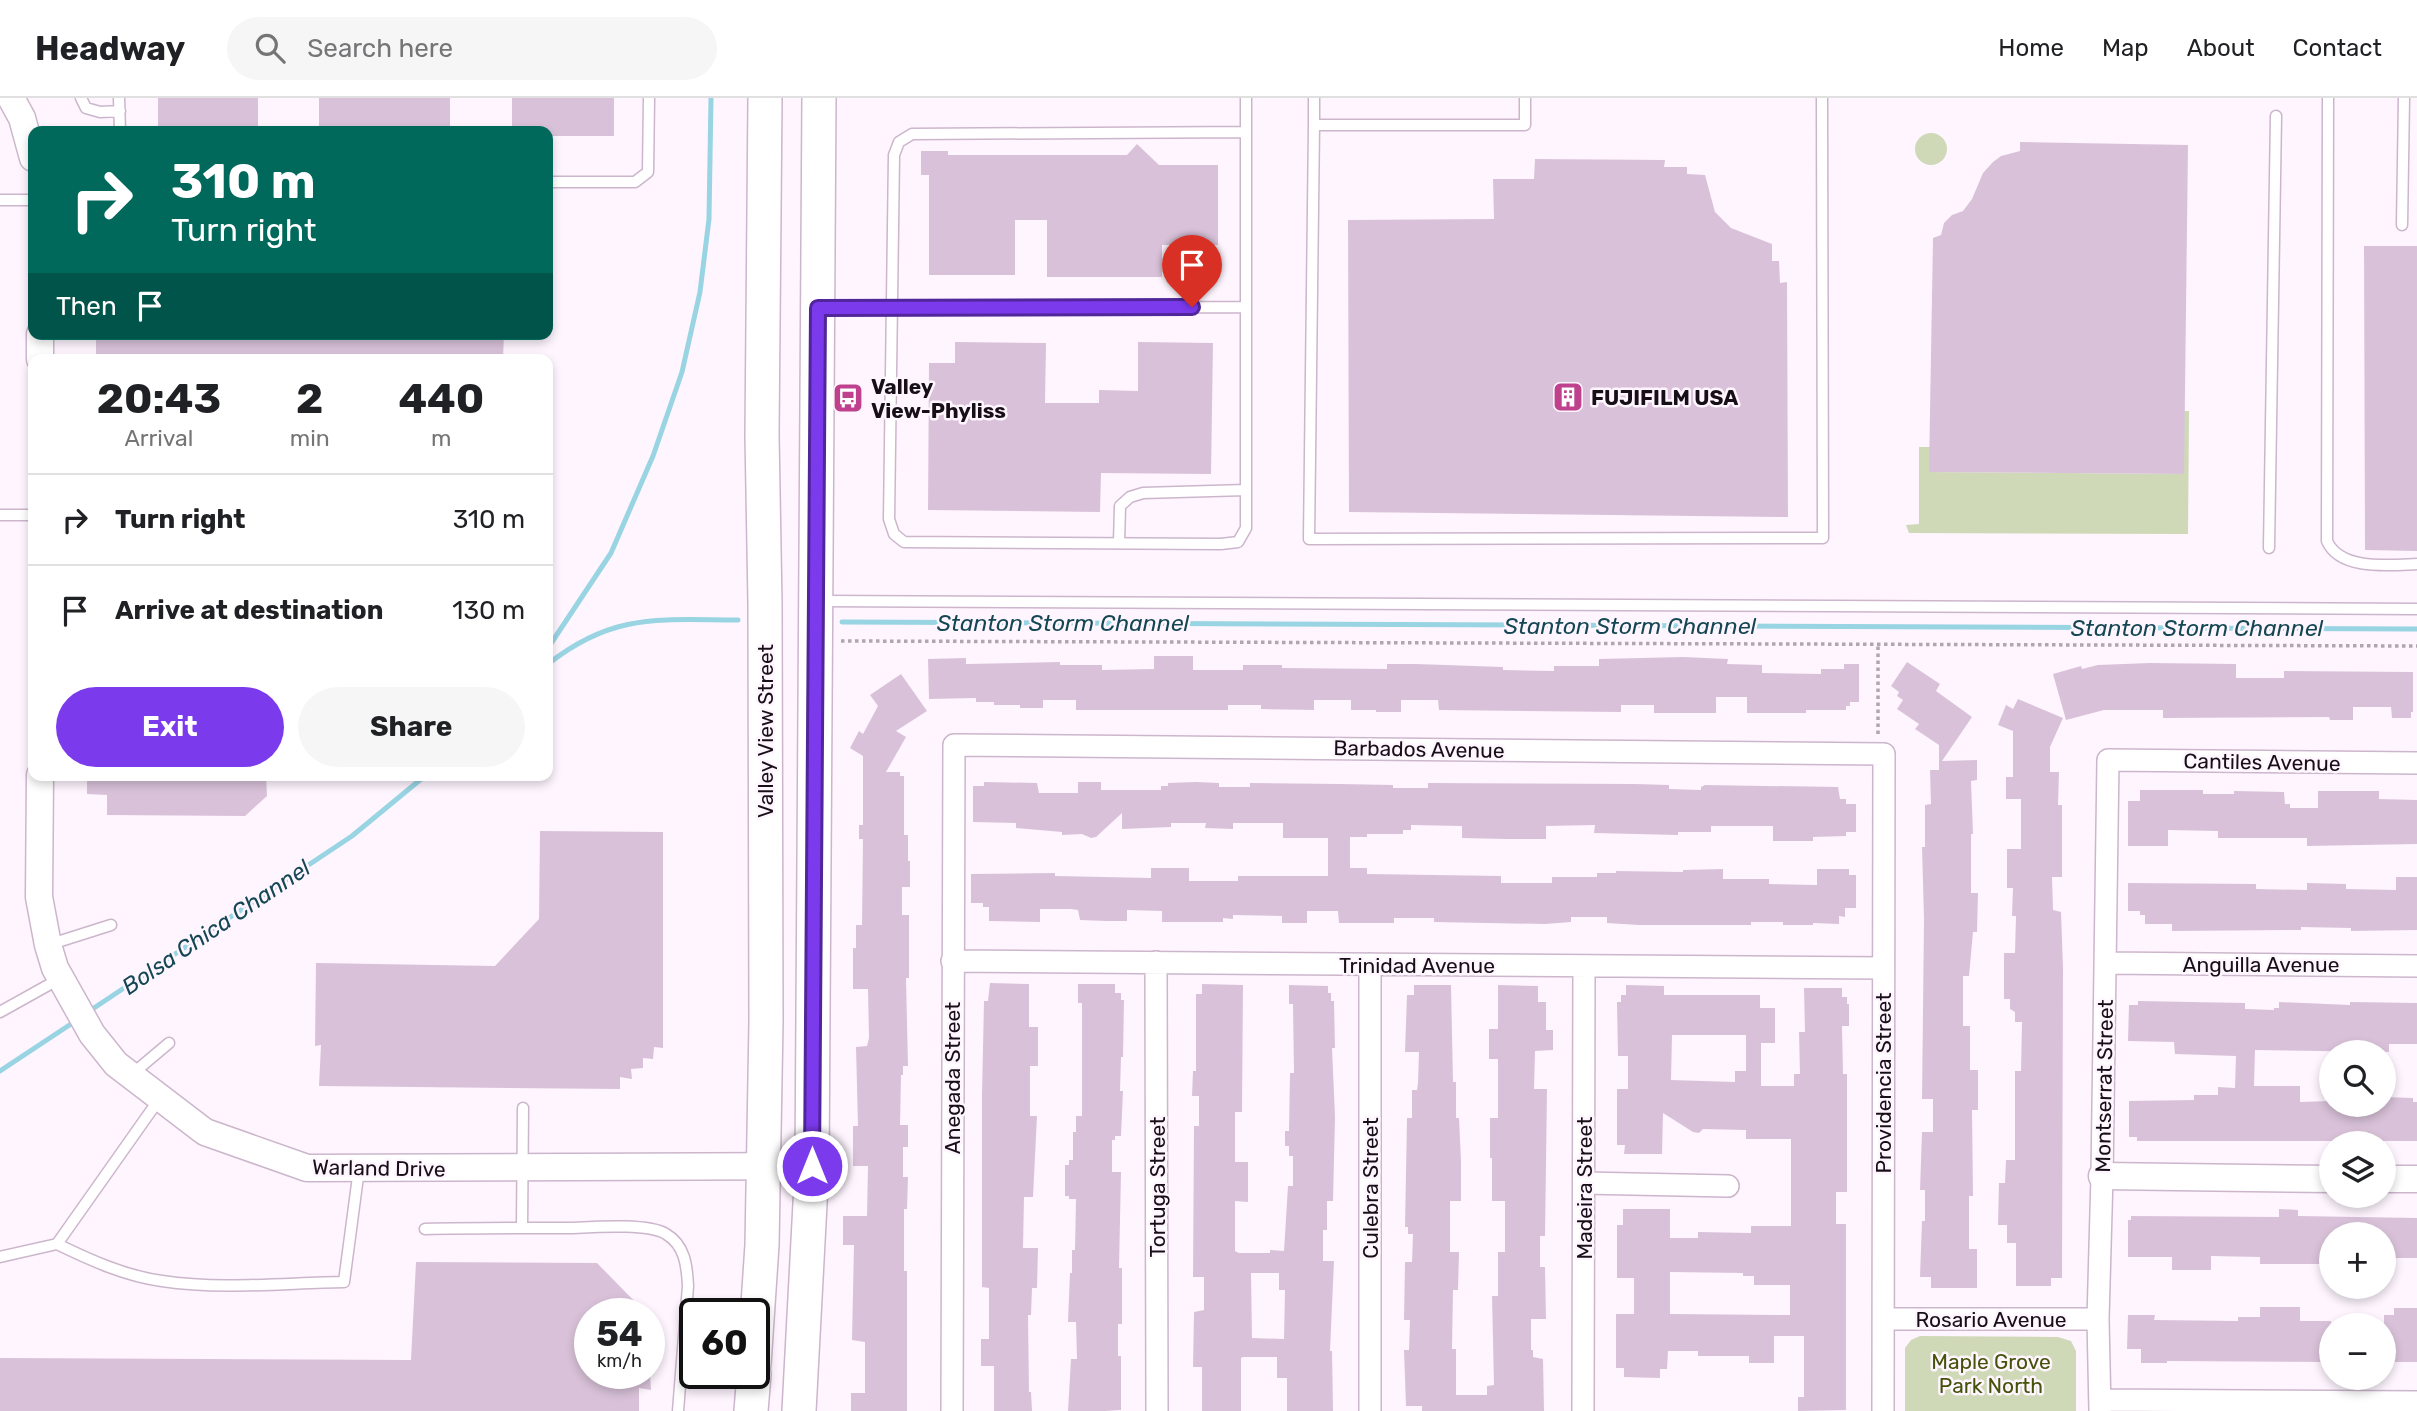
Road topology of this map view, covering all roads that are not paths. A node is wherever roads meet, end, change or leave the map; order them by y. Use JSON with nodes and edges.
{"nodes":[{"id":1,"x":11,"y":98,"type":"edge"},
{"id":2,"x":81,"y":98,"type":"edge"},
{"id":3,"x":119,"y":98,"type":"edge"},
{"id":4,"x":649,"y":98,"type":"edge"},
{"id":5,"x":765,"y":98,"type":"edge"},
{"id":6,"x":819,"y":98,"type":"edge"},
{"id":7,"x":1247,"y":98,"type":"edge"},
{"id":8,"x":1314,"y":98,"type":"edge"},
{"id":9,"x":1525,"y":98,"type":"edge"},
{"id":10,"x":1822,"y":98,"type":"edge"},
{"id":11,"x":2328,"y":98,"type":"edge"},
{"id":12,"x":2404,"y":98,"type":"edge"},
{"id":13,"x":120,"y":111,"type":"junction"},
{"id":14,"x":2276,"y":116,"type":"dead end"},
{"id":15,"x":1314,"y":125,"type":"junction"},
{"id":16,"x":120,"y":126,"type":"edge"},
{"id":17,"x":1247,"y":132,"type":"junction"},
{"id":18,"x":28,"y":140,"type":"edge"},
{"id":19,"x":553,"y":182,"type":"edge"},
{"id":20,"x":0,"y":200,"type":"edge"},
{"id":21,"x":28,"y":200,"type":"edge"},
{"id":22,"x":2402,"y":225,"type":"dead end"},
{"id":23,"x":1246,"y":307,"type":"junction"},
{"id":24,"x":818,"y":308,"type":"junction"},
{"id":25,"x":892,"y":309,"type":"junction"},
{"id":26,"x":1246,"y":491,"type":"junction"},
{"id":27,"x":0,"y":515,"type":"edge"},
{"id":28,"x":28,"y":515,"type":"edge"},
{"id":29,"x":1119,"y":543,"type":"junction"},
{"id":30,"x":2269,"y":548,"type":"dead end"},
{"id":31,"x":2417,"y":565,"type":"edge"},
{"id":32,"x":817,"y":601,"type":"junction"},
{"id":33,"x":2417,"y":609,"type":"edge"},
{"id":34,"x":954,"y":744,"type":"joint"},
{"id":35,"x":1881,"y":754,"type":"joint"},
{"id":36,"x":2108,"y":760,"type":"joint"},
{"id":37,"x":2417,"y":763,"type":"edge"},
{"id":38,"x":40,"y":781,"type":"edge"},
{"id":39,"x":111,"y":925,"type":"dead end"},
{"id":40,"x":47,"y":945,"type":"junction"},
{"id":41,"x":952,"y":961,"type":"junction"},
{"id":42,"x":1156,"y":962,"type":"junction"},
{"id":43,"x":2106,"y":963,"type":"junction"},
{"id":44,"x":1370,"y":964,"type":"junction"},
{"id":45,"x":2417,"y":965,"type":"edge"},
{"id":46,"x":1584,"y":966,"type":"junction"},
{"id":47,"x":1883,"y":968,"type":"junction"},
{"id":48,"x":61,"y":978,"type":"junction"},
{"id":49,"x":0,"y":1012,"type":"edge"},
{"id":50,"x":169,"y":1043,"type":"dead end"},
{"id":51,"x":131,"y":1075,"type":"junction"},
{"id":52,"x":160,"y":1098,"type":"junction"},
{"id":53,"x":523,"y":1108,"type":"dead end"},
{"id":54,"x":812,"y":1166,"type":"junction"},
{"id":55,"x":764,"y":1167,"type":"junction"},
{"id":56,"x":359,"y":1168,"type":"junction"},
{"id":57,"x":522,"y":1169,"type":"junction"},
{"id":58,"x":2102,"y":1176,"type":"junction"},
{"id":59,"x":2319,"y":1179,"type":"edge"},
{"id":60,"x":2396,"y":1179,"type":"edge"},
{"id":61,"x":2417,"y":1180,"type":"edge"},
{"id":62,"x":1584,"y":1182,"type":"junction"},
{"id":63,"x":1728,"y":1186,"type":"dead end"},
{"id":64,"x":522,"y":1228,"type":"junction"},
{"id":65,"x":425,"y":1229,"type":"dead end"},
{"id":66,"x":57,"y":1244,"type":"junction"},
{"id":67,"x":0,"y":1257,"type":"edge"},
{"id":68,"x":757,"y":1298,"type":"edge"},
{"id":69,"x":1884,"y":1319,"type":"junction"},
{"id":70,"x":2098,"y":1319,"type":"junction"},
{"id":71,"x":753,"y":1389,"type":"edge"},
{"id":72,"x":2417,"y":1402,"type":"edge"},
{"id":73,"x":2100,"y":1406,"type":"edge"},
{"id":74,"x":678,"y":1411,"type":"edge"},
{"id":75,"x":751,"y":1411,"type":"edge"},
{"id":76,"x":799,"y":1411,"type":"edge"},
{"id":77,"x":952,"y":1411,"type":"edge"},
{"id":78,"x":1157,"y":1411,"type":"edge"},
{"id":79,"x":1370,"y":1411,"type":"edge"},
{"id":80,"x":1583,"y":1411,"type":"edge"},
{"id":81,"x":1883,"y":1411,"type":"edge"}],
"edges":[{"from":1,"to":18,"type":"street"},
{"from":2,"to":13,"type":"lane"},
{"from":3,"to":13,"type":"lane"},
{"from":4,"to":19,"type":"lane"},
{"from":5,"to":55,"type":"main road","name":"Valley View Street"},
{"from":6,"to":24,"type":"main road"},
{"from":7,"to":17,"type":"lane"},
{"from":8,"to":15,"type":"lane"},
{"from":9,"to":15,"type":"lane"},
{"from":10,"to":15,"type":"lane"},
{"from":11,"to":31,"type":"lane"},
{"from":12,"to":22,"type":"lane"},
{"from":13,"to":16,"type":"lane"},
{"from":14,"to":30,"type":"lane"},
{"from":17,"to":23,"type":"lane"},
{"from":17,"to":25,"type":"lane"},
{"from":20,"to":21,"type":"lane"},
{"from":23,"to":25,"type":"lane"},
{"from":23,"to":26,"type":"lane"},
{"from":24,"to":25,"type":"lane"},
{"from":24,"to":32,"type":"main road"},
{"from":25,"to":29,"type":"lane"},
{"from":26,"to":29,"type":"lane"},
{"from":26,"to":29,"type":"lane"},
{"from":27,"to":28,"type":"lane"},
{"from":32,"to":33,"type":"lane"},
{"from":32,"to":54,"type":"main road"},
{"from":34,"to":35,"type":"street","name":"Barbados Avenue"},
{"from":34,"to":41,"type":"street","name":"Anegada Street"},
{"from":35,"to":47,"type":"street","name":"Providencia Street"},
{"from":36,"to":37,"type":"street","name":"Cantiles Avenue"},
{"from":36,"to":43,"type":"street","name":"Montserrat Street"},
{"from":38,"to":40,"type":"street","name":"Warland Drive"},
{"from":39,"to":40,"type":"lane"},
{"from":40,"to":48,"type":"street","name":"Warland Drive"},
{"from":41,"to":42,"type":"street","name":"Trinidad Avenue"},
{"from":41,"to":77,"type":"street","name":"Anegada Street"},
{"from":42,"to":44,"type":"street","name":"Trinidad Avenue"},
{"from":42,"to":78,"type":"street","name":"Tortuga Street"},
{"from":43,"to":45,"type":"street","name":"Anguilla Avenue"},
{"from":43,"to":58,"type":"street","name":"Montserrat Street"},
{"from":44,"to":46,"type":"street","name":"Trinidad Avenue"},
{"from":44,"to":79,"type":"street","name":"Culebra Street"},
{"from":46,"to":47,"type":"street","name":"Trinidad Avenue"},
{"from":46,"to":62,"type":"street","name":"Madeira Street"},
{"from":47,"to":69,"type":"street","name":"Providencia Street"},
{"from":48,"to":49,"type":"lane"},
{"from":48,"to":51,"type":"street","name":"Warland Drive"},
{"from":50,"to":51,"type":"lane"},
{"from":51,"to":52,"type":"street","name":"Warland Drive"},
{"from":52,"to":56,"type":"street","name":"Warland Drive"},
{"from":52,"to":66,"type":"lane"},
{"from":53,"to":57,"type":"lane"},
{"from":54,"to":55,"type":"street","name":"Warland Drive"},
{"from":54,"to":76,"type":"main road"},
{"from":55,"to":57,"type":"street","name":"Warland Drive"},
{"from":55,"to":68,"type":"main road","name":"Valley View Street"},
{"from":56,"to":57,"type":"street","name":"Warland Drive"},
{"from":56,"to":66,"type":"lane"},
{"from":57,"to":64,"type":"lane"},
{"from":58,"to":59,"type":"street"},
{"from":58,"to":70,"type":"street","name":"Montserrat Street"},
{"from":60,"to":61,"type":"street"},
{"from":62,"to":63,"type":"street"},
{"from":62,"to":80,"type":"street","name":"Madeira Street"},
{"from":64,"to":65,"type":"lane"},
{"from":64,"to":74,"type":"lane"},
{"from":66,"to":67,"type":"lane"},
{"from":69,"to":70,"type":"street","name":"Rosario Avenue"},
{"from":69,"to":81,"type":"street","name":"Providencia Street"},
{"from":70,"to":73,"type":"street","name":"Montserrat Street"},
{"from":71,"to":75,"type":"main road"},
{"from":72,"to":73,"type":"street"}]}
